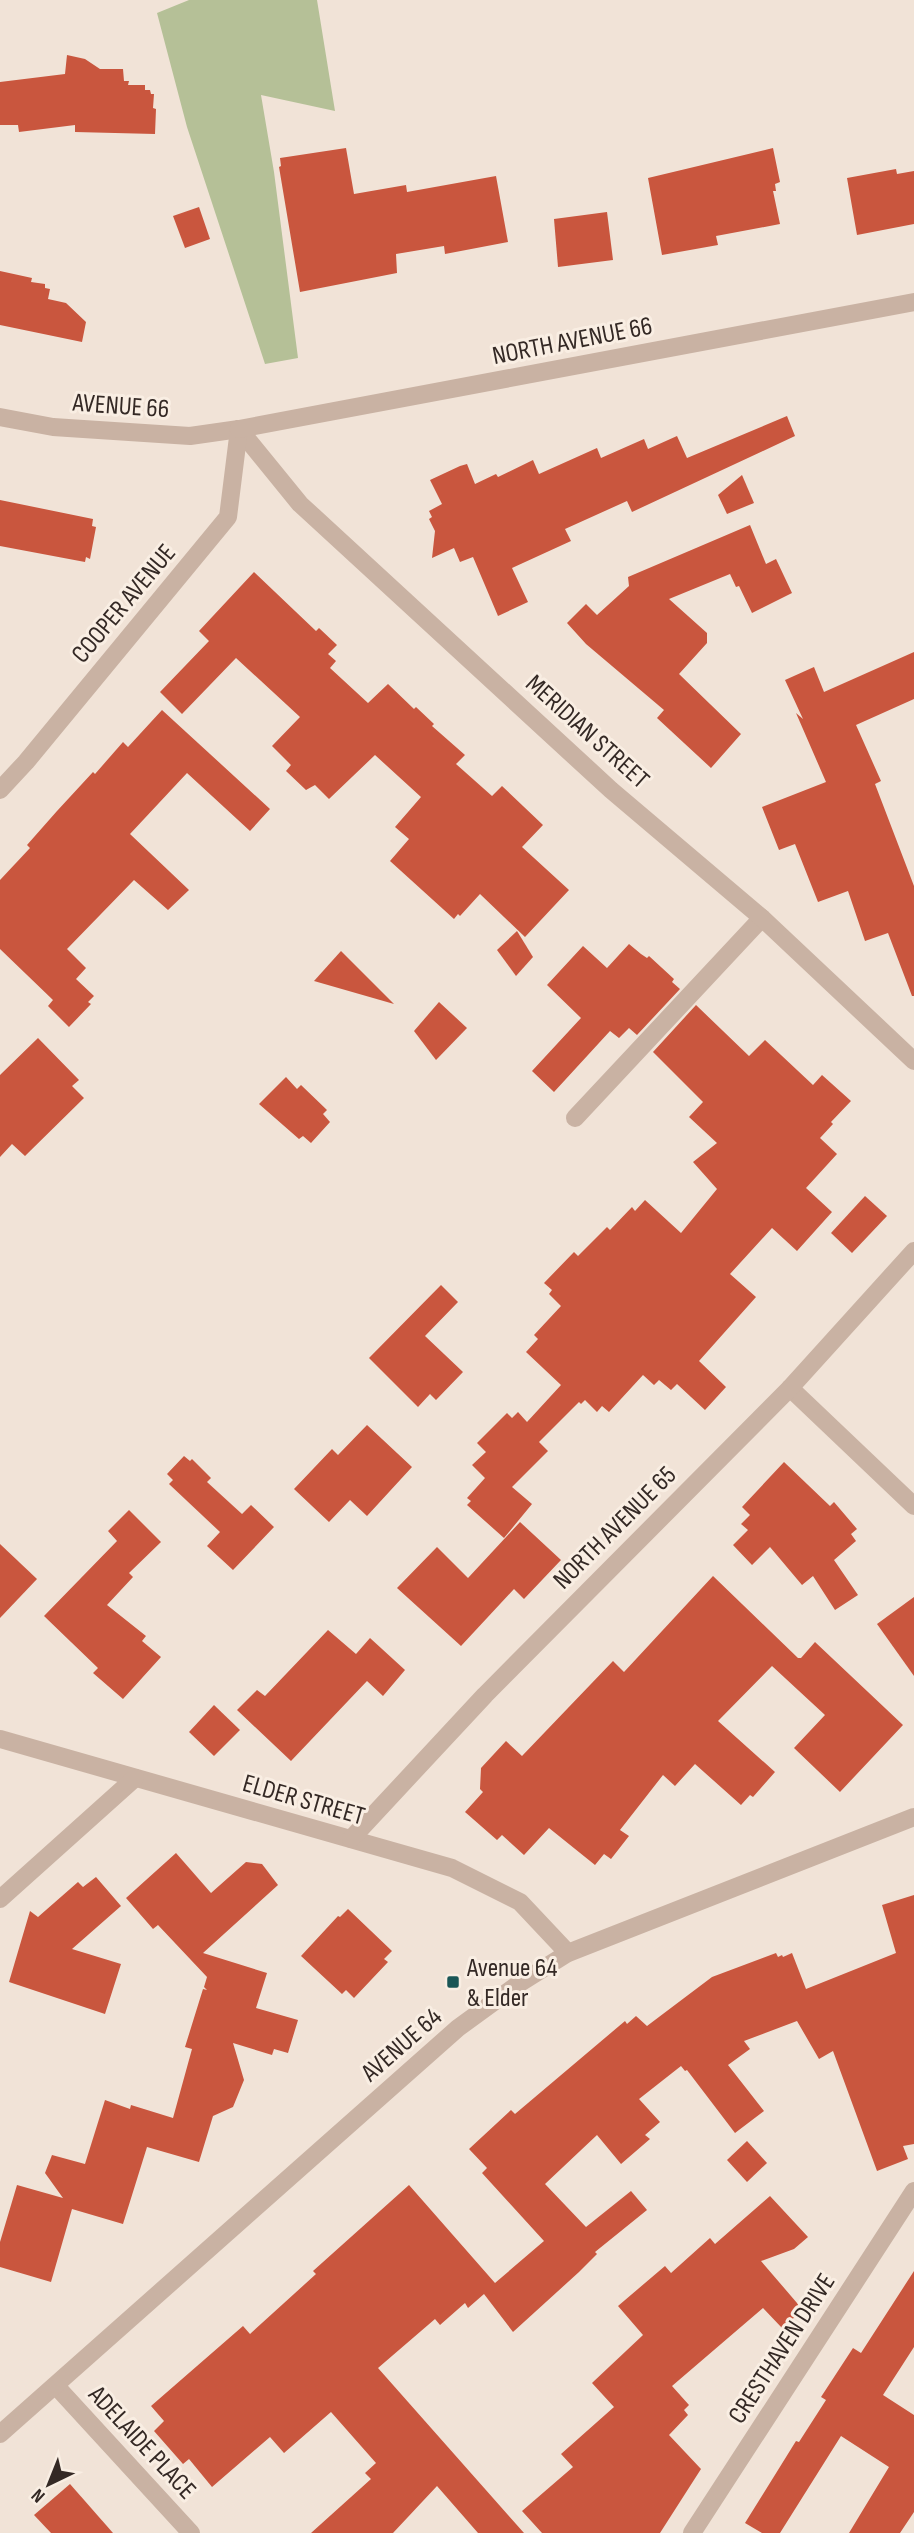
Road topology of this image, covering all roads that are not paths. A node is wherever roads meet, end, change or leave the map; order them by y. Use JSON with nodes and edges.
{"nodes":[{"id":1,"x":914,"y":302,"type":"edge"},
{"id":2,"x":0,"y":417,"type":"edge"},
{"id":3,"x":239,"y":429,"type":"junction"},
{"id":4,"x":0,"y":790,"type":"edge"},
{"id":5,"x":762,"y":918,"type":"junction"},
{"id":6,"x":914,"y":1060,"type":"edge"},
{"id":7,"x":575,"y":1118,"type":"dead end"},
{"id":8,"x":914,"y":1251,"type":"edge"},
{"id":9,"x":790,"y":1388,"type":"junction"},
{"id":10,"x":914,"y":1506,"type":"edge"},
{"id":11,"x":0,"y":1739,"type":"edge"},
{"id":12,"x":135,"y":1777,"type":"junction"},
{"id":13,"x":914,"y":1817,"type":"edge"},
{"id":14,"x":351,"y":1839,"type":"junction"},
{"id":15,"x":0,"y":1899,"type":"edge"},
{"id":16,"x":568,"y":1953,"type":"junction"},
{"id":17,"x":914,"y":2191,"type":"edge"},
{"id":18,"x":56,"y":2386,"type":"junction"},
{"id":19,"x":0,"y":2434,"type":"edge"},
{"id":20,"x":191,"y":2533,"type":"edge"},
{"id":21,"x":692,"y":2533,"type":"edge"}],
"edges":[{"from":1,"to":3,"type":"street","name":"NORTH AVENUE 66"},
{"from":2,"to":3,"type":"street","name":"AVENUE 66"},
{"from":3,"to":4,"type":"street","name":"COOPER AVENUE"},
{"from":3,"to":5,"type":"street","name":"MERIDIAN STREET"},
{"from":5,"to":6,"type":"street","name":"MERIDIAN STREET"},
{"from":5,"to":7,"type":"street"},
{"from":8,"to":9,"type":"street","name":"NORTH AVENUE 65"},
{"from":9,"to":10,"type":"street"},
{"from":9,"to":14,"type":"street","name":"NORTH AVENUE 65"},
{"from":11,"to":12,"type":"street","name":"ELDER STREET"},
{"from":12,"to":14,"type":"street","name":"ELDER STREET"},
{"from":12,"to":15,"type":"street"},
{"from":13,"to":16,"type":"street","name":"AVENUE 64"},
{"from":14,"to":16,"type":"street","name":"ELDER STREET"},
{"from":16,"to":18,"type":"street","name":"AVENUE 64"},
{"from":17,"to":21,"type":"street","name":"CRESTHAVEN DRIVE"},
{"from":18,"to":19,"type":"street","name":"AVENUE 64"},
{"from":18,"to":20,"type":"street","name":"ADELAIDE PLACE"}]}
